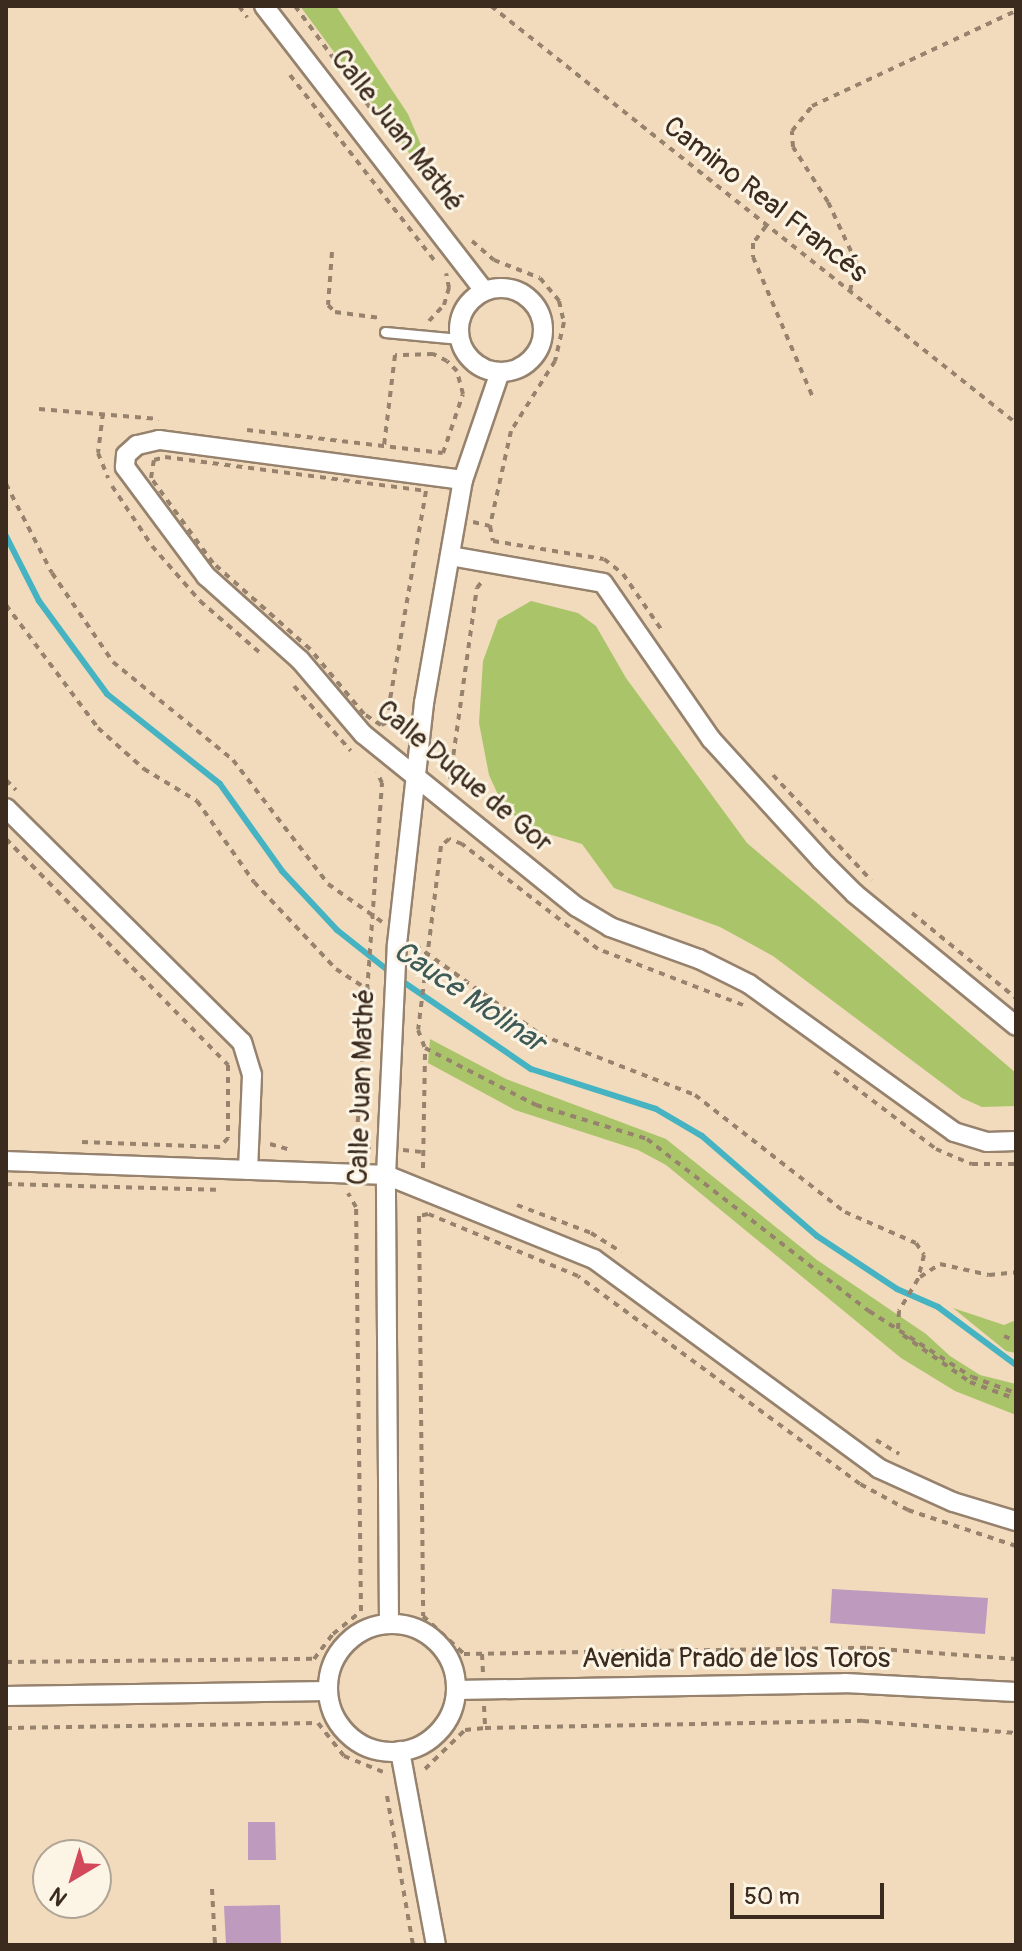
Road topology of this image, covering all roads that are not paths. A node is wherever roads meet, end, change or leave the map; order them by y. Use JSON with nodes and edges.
{"nodes":[{"id":1,"x":264,"y":6,"type":"edge"},
{"id":2,"x":484,"y":291,"type":"junction"},
{"id":3,"x":385,"y":332,"type":"dead end"},
{"id":4,"x":460,"y":339,"type":"junction"},
{"id":5,"x":500,"y":372,"type":"junction"},
{"id":6,"x":463,"y":480,"type":"junction"},
{"id":7,"x":450,"y":556,"type":"junction"},
{"id":8,"x":415,"y":776,"type":"junction"},
{"id":9,"x":6,"y":808,"type":"edge"},
{"id":10,"x":1016,"y":1026,"type":"edge"},
{"id":11,"x":1016,"y":1141,"type":"edge"},
{"id":12,"x":6,"y":1161,"type":"edge"},
{"id":13,"x":248,"y":1170,"type":"junction"},
{"id":14,"x":386,"y":1175,"type":"junction"},
{"id":15,"x":1016,"y":1521,"type":"edge"},
{"id":16,"x":389,"y":1624,"type":"junction"},
{"id":17,"x":456,"y":1690,"type":"junction"},
{"id":18,"x":328,"y":1691,"type":"junction"},
{"id":19,"x":1016,"y":1692,"type":"edge"},
{"id":20,"x":6,"y":1696,"type":"edge"},
{"id":21,"x":400,"y":1751,"type":"junction"},
{"id":22,"x":436,"y":1945,"type":"edge"}],
"edges":[{"from":1,"to":2,"type":"street","name":"Calle Juan Mathé"},
{"from":2,"to":4,"type":"street"},
{"from":2,"to":5,"type":"street"},
{"from":3,"to":4,"type":"lane"},
{"from":4,"to":5,"type":"street"},
{"from":5,"to":6,"type":"street","name":"Calle Juan Mathé"},
{"from":6,"to":7,"type":"street","name":"Calle Juan Mathé"},
{"from":6,"to":8,"type":"street","name":"Calle Duque de Gor"},
{"from":7,"to":8,"type":"street","name":"Calle Juan Mathé"},
{"from":7,"to":10,"type":"street"},
{"from":8,"to":11,"type":"street","name":"Calle Duque de Gor"},
{"from":8,"to":14,"type":"street","name":"Calle Juan Mathé"},
{"from":9,"to":13,"type":"street"},
{"from":12,"to":13,"type":"street"},
{"from":13,"to":14,"type":"street"},
{"from":14,"to":15,"type":"street"},
{"from":14,"to":16,"type":"street","name":"Calle Juan Mathé"},
{"from":16,"to":17,"type":"street"},
{"from":16,"to":18,"type":"street"},
{"from":17,"to":19,"type":"street","name":"Avenida Prado de los Toros"},
{"from":17,"to":21,"type":"street"},
{"from":18,"to":20,"type":"street"},
{"from":18,"to":21,"type":"street"},
{"from":21,"to":22,"type":"street"}]}
